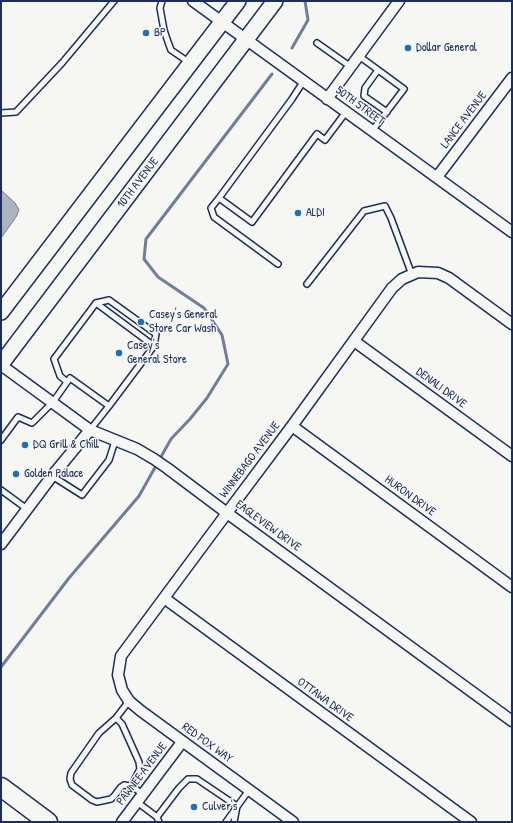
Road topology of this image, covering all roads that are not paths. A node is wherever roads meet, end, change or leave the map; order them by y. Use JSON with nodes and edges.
{"nodes":[{"id":1,"x":114,"y":1,"type":"edge"},
{"id":2,"x":162,"y":1,"type":"edge"},
{"id":3,"x":193,"y":1,"type":"edge"},
{"id":4,"x":238,"y":1,"type":"edge"},
{"id":5,"x":275,"y":1,"type":"edge"},
{"id":6,"x":399,"y":1,"type":"edge"},
{"id":7,"x":222,"y":23,"type":"junction"},
{"id":8,"x":246,"y":39,"type":"junction"},
{"id":9,"x":317,"y":43,"type":"dead end"},
{"id":10,"x":359,"y":56,"type":"junction"},
{"id":11,"x":191,"y":64,"type":"junction"},
{"id":12,"x":351,"y":67,"type":"junction"},
{"id":13,"x":378,"y":70,"type":"junction"},
{"id":14,"x":512,"y":78,"type":"edge"},
{"id":15,"x":304,"y":82,"type":"junction"},
{"id":16,"x":328,"y":99,"type":"junction"},
{"id":17,"x":346,"y":112,"type":"junction"},
{"id":18,"x":386,"y":112,"type":"junction"},
{"id":19,"x":1,"y":113,"type":"edge"},
{"id":20,"x":372,"y":131,"type":"junction"},
{"id":21,"x":437,"y":177,"type":"junction"},
{"id":22,"x":219,"y":198,"type":"junction"},
{"id":23,"x":512,"y":232,"type":"edge"},
{"id":24,"x":278,"y":264,"type":"dead end"},
{"id":25,"x":415,"y":274,"type":"junction"},
{"id":26,"x":307,"y":284,"type":"dead end"},
{"id":27,"x":96,"y":303,"type":"junction"},
{"id":28,"x":1,"y":312,"type":"edge"},
{"id":29,"x":512,"y":324,"type":"edge"},
{"id":30,"x":354,"y":341,"type":"junction"},
{"id":31,"x":154,"y":346,"type":"junction"},
{"id":32,"x":1,"y":364,"type":"edge"},
{"id":33,"x":67,"y":382,"type":"junction"},
{"id":34,"x":53,"y":402,"type":"junction"},
{"id":35,"x":109,"y":406,"type":"junction"},
{"id":36,"x":292,"y":426,"type":"junction"},
{"id":37,"x":90,"y":430,"type":"junction"},
{"id":38,"x":1,"y":440,"type":"edge"},
{"id":39,"x":115,"y":441,"type":"junction"},
{"id":40,"x":512,"y":456,"type":"edge"},
{"id":41,"x":52,"y":476,"type":"junction"},
{"id":42,"x":1,"y":490,"type":"edge"},
{"id":43,"x":27,"y":509,"type":"junction"},
{"id":44,"x":227,"y":513,"type":"junction"},
{"id":45,"x":1,"y":544,"type":"edge"},
{"id":46,"x":512,"y":588,"type":"edge"},
{"id":47,"x":164,"y":598,"type":"junction"},
{"id":48,"x":118,"y":675,"type":"joint"},
{"id":49,"x":129,"y":701,"type":"junction"},
{"id":50,"x":116,"y":718,"type":"junction"},
{"id":51,"x":512,"y":722,"type":"edge"},
{"id":52,"x":182,"y":742,"type":"junction"},
{"id":53,"x":132,"y":786,"type":"junction"},
{"id":54,"x":1,"y":787,"type":"edge"},
{"id":55,"x":249,"y":790,"type":"junction"},
{"id":56,"x":143,"y":794,"type":"junction"},
{"id":57,"x":137,"y":802,"type":"junction"},
{"id":58,"x":237,"y":806,"type":"junction"},
{"id":59,"x":158,"y":820,"type":"edge"},
{"id":60,"x":48,"y":822,"type":"edge"},
{"id":61,"x":122,"y":822,"type":"edge"},
{"id":62,"x":226,"y":822,"type":"edge"},
{"id":63,"x":234,"y":822,"type":"edge"},
{"id":64,"x":293,"y":822,"type":"edge"},
{"id":65,"x":471,"y":822,"type":"edge"}],
"edges":[{"from":1,"to":19,"type":"lane"},
{"from":2,"to":11,"type":"lane"},
{"from":3,"to":7,"type":"street","name":"50TH STREET"},
{"from":4,"to":7,"type":"main road"},
{"from":5,"to":8,"type":"main road","name":"10TH AVENUE"},
{"from":6,"to":10,"type":"street"},
{"from":7,"to":8,"type":"street","name":"50TH STREET"},
{"from":7,"to":11,"type":"main road"},
{"from":8,"to":15,"type":"street","name":"50TH STREET"},
{"from":8,"to":32,"type":"main road","name":"10TH AVENUE"},
{"from":9,"to":12,"type":"lane"},
{"from":10,"to":12,"type":"street"},
{"from":10,"to":13,"type":"lane"},
{"from":11,"to":28,"type":"main road"},
{"from":12,"to":16,"type":"street"},
{"from":13,"to":18,"type":"lane"},
{"from":13,"to":18,"type":"lane"},
{"from":14,"to":21,"type":"street","name":"LANCE AVENUE"},
{"from":15,"to":16,"type":"street","name":"50TH STREET"},
{"from":15,"to":22,"type":"lane"},
{"from":16,"to":17,"type":"street","name":"50TH STREET"},
{"from":17,"to":20,"type":"street","name":"50TH STREET"},
{"from":17,"to":22,"type":"lane"},
{"from":18,"to":20,"type":"lane"},
{"from":20,"to":21,"type":"street","name":"50TH STREET"},
{"from":21,"to":23,"type":"street","name":"50TH STREET"},
{"from":22,"to":24,"type":"lane"},
{"from":25,"to":26,"type":"lane"},
{"from":25,"to":29,"type":"street"},
{"from":25,"to":30,"type":"street","name":"WINNEBAGO AVENUE"},
{"from":27,"to":31,"type":"lane"},
{"from":27,"to":31,"type":"lane"},
{"from":27,"to":33,"type":"lane"},
{"from":30,"to":36,"type":"street","name":"WINNEBAGO AVENUE"},
{"from":30,"to":40,"type":"street","name":"DENALI DRIVE"},
{"from":31,"to":35,"type":"lane"},
{"from":32,"to":34,"type":"street","name":"EAGLEVIEW DRIVE"},
{"from":33,"to":34,"type":"lane"},
{"from":33,"to":35,"type":"lane"},
{"from":34,"to":37,"type":"street","name":"EAGLEVIEW DRIVE"},
{"from":34,"to":38,"type":"lane"},
{"from":35,"to":37,"type":"lane"},
{"from":36,"to":44,"type":"street","name":"WINNEBAGO AVENUE"},
{"from":36,"to":46,"type":"street","name":"HURON DRIVE"},
{"from":37,"to":39,"type":"street","name":"EAGLEVIEW DRIVE"},
{"from":37,"to":41,"type":"street"},
{"from":39,"to":41,"type":"lane"},
{"from":39,"to":44,"type":"street","name":"EAGLEVIEW DRIVE"},
{"from":41,"to":43,"type":"street"},
{"from":42,"to":43,"type":"lane"},
{"from":43,"to":45,"type":"street"},
{"from":44,"to":47,"type":"street","name":"WINNEBAGO AVENUE"},
{"from":44,"to":51,"type":"street","name":"EAGLEVIEW DRIVE"},
{"from":47,"to":48,"type":"street","name":"WINNEBAGO AVENUE"},
{"from":47,"to":65,"type":"street","name":"OTTAWA DRIVE"},
{"from":48,"to":49,"type":"street","name":"RED FOX WAY"},
{"from":49,"to":50,"type":"lane"},
{"from":49,"to":52,"type":"street","name":"RED FOX WAY"},
{"from":50,"to":53,"type":"lane"},
{"from":50,"to":53,"type":"lane"},
{"from":52,"to":55,"type":"street","name":"RED FOX WAY"},
{"from":52,"to":56,"type":"street","name":"PAWNEE AVENUE"},
{"from":53,"to":56,"type":"lane"},
{"from":54,"to":60,"type":"highway"},
{"from":55,"to":58,"type":"lane"},
{"from":55,"to":64,"type":"street","name":"RED FOX WAY"},
{"from":56,"to":57,"type":"street","name":"PAWNEE AVENUE"},
{"from":57,"to":59,"type":"lane"},
{"from":57,"to":61,"type":"street","name":"PAWNEE AVENUE"},
{"from":58,"to":59,"type":"lane"},
{"from":58,"to":62,"type":"lane"},
{"from":58,"to":63,"type":"lane"}]}
